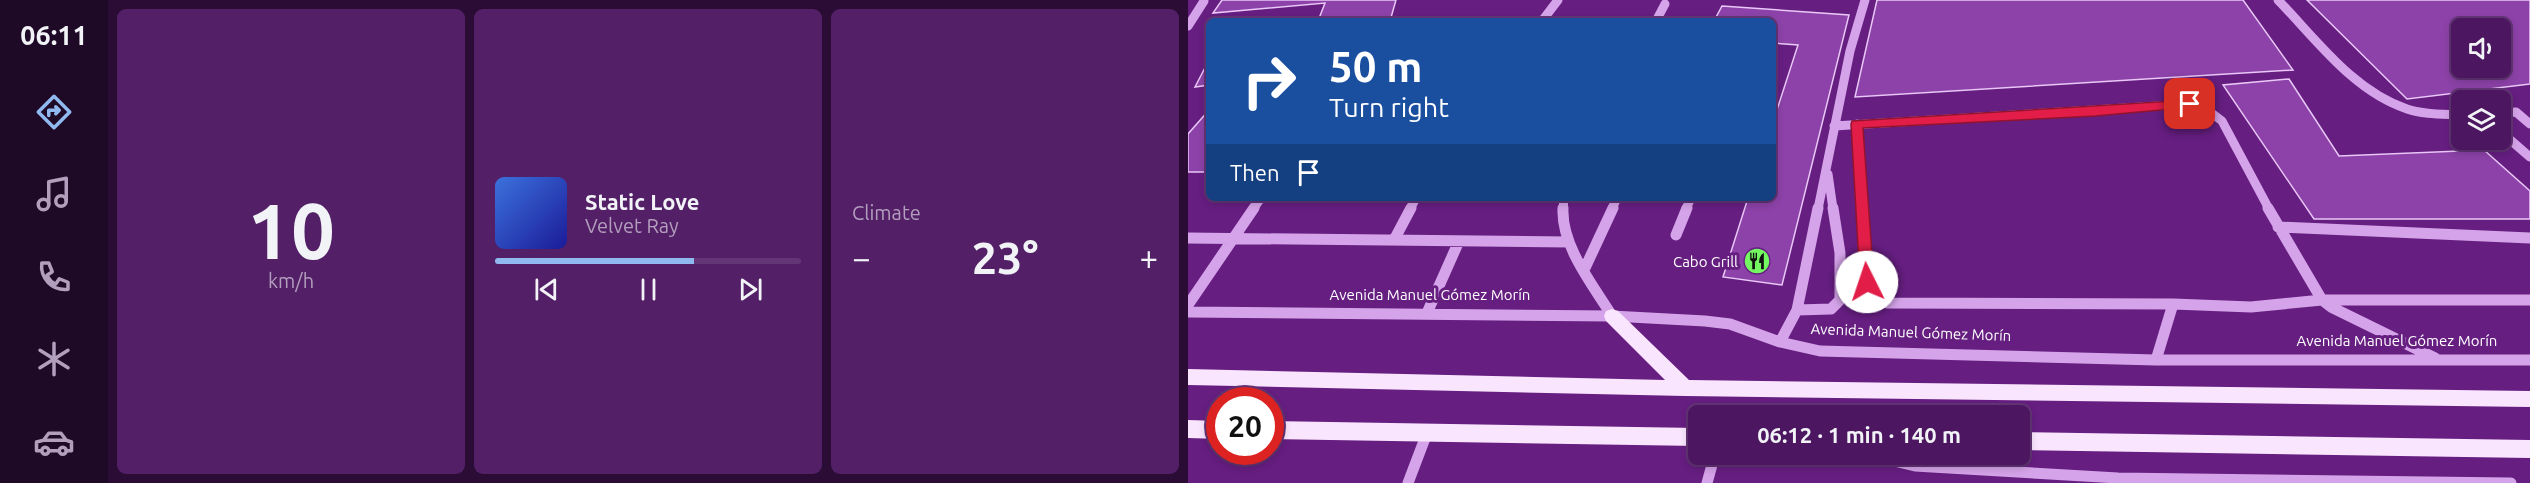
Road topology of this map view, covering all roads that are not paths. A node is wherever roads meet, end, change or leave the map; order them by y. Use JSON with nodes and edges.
{"nodes":[{"id":1,"x":1558,"y":0,"type":"edge"},
{"id":2,"x":1865,"y":0,"type":"edge"},
{"id":3,"x":2278,"y":0,"type":"edge"},
{"id":4,"x":1204,"y":1,"type":"edge"},
{"id":5,"x":1665,"y":4,"type":"dead end"},
{"id":6,"x":1544,"y":18,"type":"edge"},
{"id":7,"x":1658,"y":18,"type":"edge"},
{"id":8,"x":1188,"y":26,"type":"edge"},
{"id":9,"x":2511,"y":112,"type":"edge"},
{"id":10,"x":2451,"y":114,"type":"edge"},
{"id":11,"x":1857,"y":124,"type":"junction"},
{"id":12,"x":2530,"y":124,"type":"edge"},
{"id":13,"x":1834,"y":126,"type":"junction"},
{"id":14,"x":2511,"y":141,"type":"edge"},
{"id":15,"x":2530,"y":157,"type":"edge"},
{"id":16,"x":1827,"y":168,"type":"junction"},
{"id":17,"x":1259,"y":201,"type":"edge"},
{"id":18,"x":1414,"y":201,"type":"edge"},
{"id":19,"x":1564,"y":201,"type":"edge"},
{"id":20,"x":1616,"y":201,"type":"edge"},
{"id":21,"x":1690,"y":201,"type":"edge"},
{"id":22,"x":2278,"y":227,"type":"junction"},
{"id":23,"x":1676,"y":235,"type":"dead end"},
{"id":24,"x":1188,"y":238,"type":"edge"},
{"id":25,"x":2530,"y":238,"type":"edge"},
{"id":26,"x":1233,"y":239,"type":"junction"},
{"id":27,"x":1394,"y":240,"type":"junction"},
{"id":28,"x":1459,"y":241,"type":"junction"},
{"id":29,"x":1569,"y":242,"type":"junction"},
{"id":30,"x":1585,"y":268,"type":"junction"},
{"id":31,"x":2322,"y":300,"type":"junction"},
{"id":32,"x":2530,"y":300,"type":"edge"},
{"id":33,"x":2173,"y":304,"type":"junction"},
{"id":34,"x":1188,"y":305,"type":"edge"},
{"id":35,"x":1797,"y":310,"type":"junction"},
{"id":36,"x":1188,"y":312,"type":"edge"},
{"id":37,"x":1427,"y":313,"type":"junction"},
{"id":38,"x":1612,"y":316,"type":"junction"},
{"id":39,"x":1780,"y":342,"type":"junction"},
{"id":40,"x":2438,"y":359,"type":"junction"},
{"id":41,"x":2156,"y":360,"type":"junction"},
{"id":42,"x":2530,"y":360,"type":"edge"},
{"id":43,"x":1188,"y":377,"type":"edge"},
{"id":44,"x":1685,"y":388,"type":"junction"},
{"id":45,"x":2530,"y":399,"type":"edge"},
{"id":46,"x":1188,"y":429,"type":"edge"},
{"id":47,"x":1206,"y":430,"type":"edge"},
{"id":48,"x":1284,"y":430,"type":"edge"},
{"id":49,"x":1427,"y":433,"type":"junction"},
{"id":50,"x":1688,"y":437,"type":"edge"},
{"id":51,"x":2030,"y":441,"type":"edge"},
{"id":52,"x":2530,"y":449,"type":"edge"},
{"id":53,"x":1712,"y":465,"type":"edge"},
{"id":54,"x":1911,"y":465,"type":"edge"},
{"id":55,"x":2118,"y":480,"type":"edge"},
{"id":56,"x":1408,"y":483,"type":"edge"},
{"id":57,"x":1707,"y":483,"type":"edge"},
{"id":58,"x":2511,"y":483,"type":"edge"}],
"edges":[{"from":1,"to":6,"type":"street"},
{"from":2,"to":13,"type":"street"},
{"from":3,"to":10,"type":"street"},
{"from":4,"to":8,"type":"street"},
{"from":5,"to":7,"type":"street"},
{"from":9,"to":12,"type":"street"},
{"from":11,"to":13,"type":"street"},
{"from":11,"to":22,"type":"street"},
{"from":11,"to":33,"type":"street"},
{"from":13,"to":16,"type":"street"},
{"from":14,"to":15,"type":"street"},
{"from":16,"to":35,"type":"street"},
{"from":16,"to":35,"type":"street"},
{"from":17,"to":26,"type":"street"},
{"from":18,"to":27,"type":"street"},
{"from":19,"to":29,"type":"street"},
{"from":20,"to":30,"type":"street"},
{"from":21,"to":23,"type":"street"},
{"from":22,"to":25,"type":"street"},
{"from":22,"to":31,"type":"street"},
{"from":24,"to":26,"type":"street"},
{"from":26,"to":27,"type":"street"},
{"from":26,"to":34,"type":"street"},
{"from":27,"to":28,"type":"street"},
{"from":28,"to":29,"type":"street"},
{"from":28,"to":37,"type":"street"},
{"from":29,"to":30,"type":"street"},
{"from":30,"to":38,"type":"street"},
{"from":31,"to":32,"type":"street"},
{"from":31,"to":33,"type":"street"},
{"from":31,"to":40,"type":"street"},
{"from":33,"to":41,"type":"street"},
{"from":35,"to":39,"type":"street"},
{"from":36,"to":37,"type":"street","name":"Avenida Manuel Gómez Morín"},
{"from":37,"to":38,"type":"street","name":"Avenida Manuel Gómez Morín"},
{"from":38,"to":39,"type":"street","name":"Avenida Manuel Gómez Morín"},
{"from":38,"to":44,"type":"main road"},
{"from":39,"to":41,"type":"street","name":"Avenida Manuel Gómez Morín"},
{"from":40,"to":41,"type":"street","name":"Avenida Manuel Gómez Morín"},
{"from":40,"to":42,"type":"street","name":"Avenida Manuel Gómez Morín"},
{"from":43,"to":44,"type":"main road"},
{"from":44,"to":45,"type":"main road"},
{"from":46,"to":47,"type":"main road"},
{"from":48,"to":49,"type":"main road"},
{"from":49,"to":50,"type":"main road"},
{"from":49,"to":56,"type":"street"},
{"from":51,"to":52,"type":"main road"},
{"from":53,"to":57,"type":"street"},
{"from":54,"to":55,"type":"street"},
{"from":55,"to":58,"type":"street"}]}
